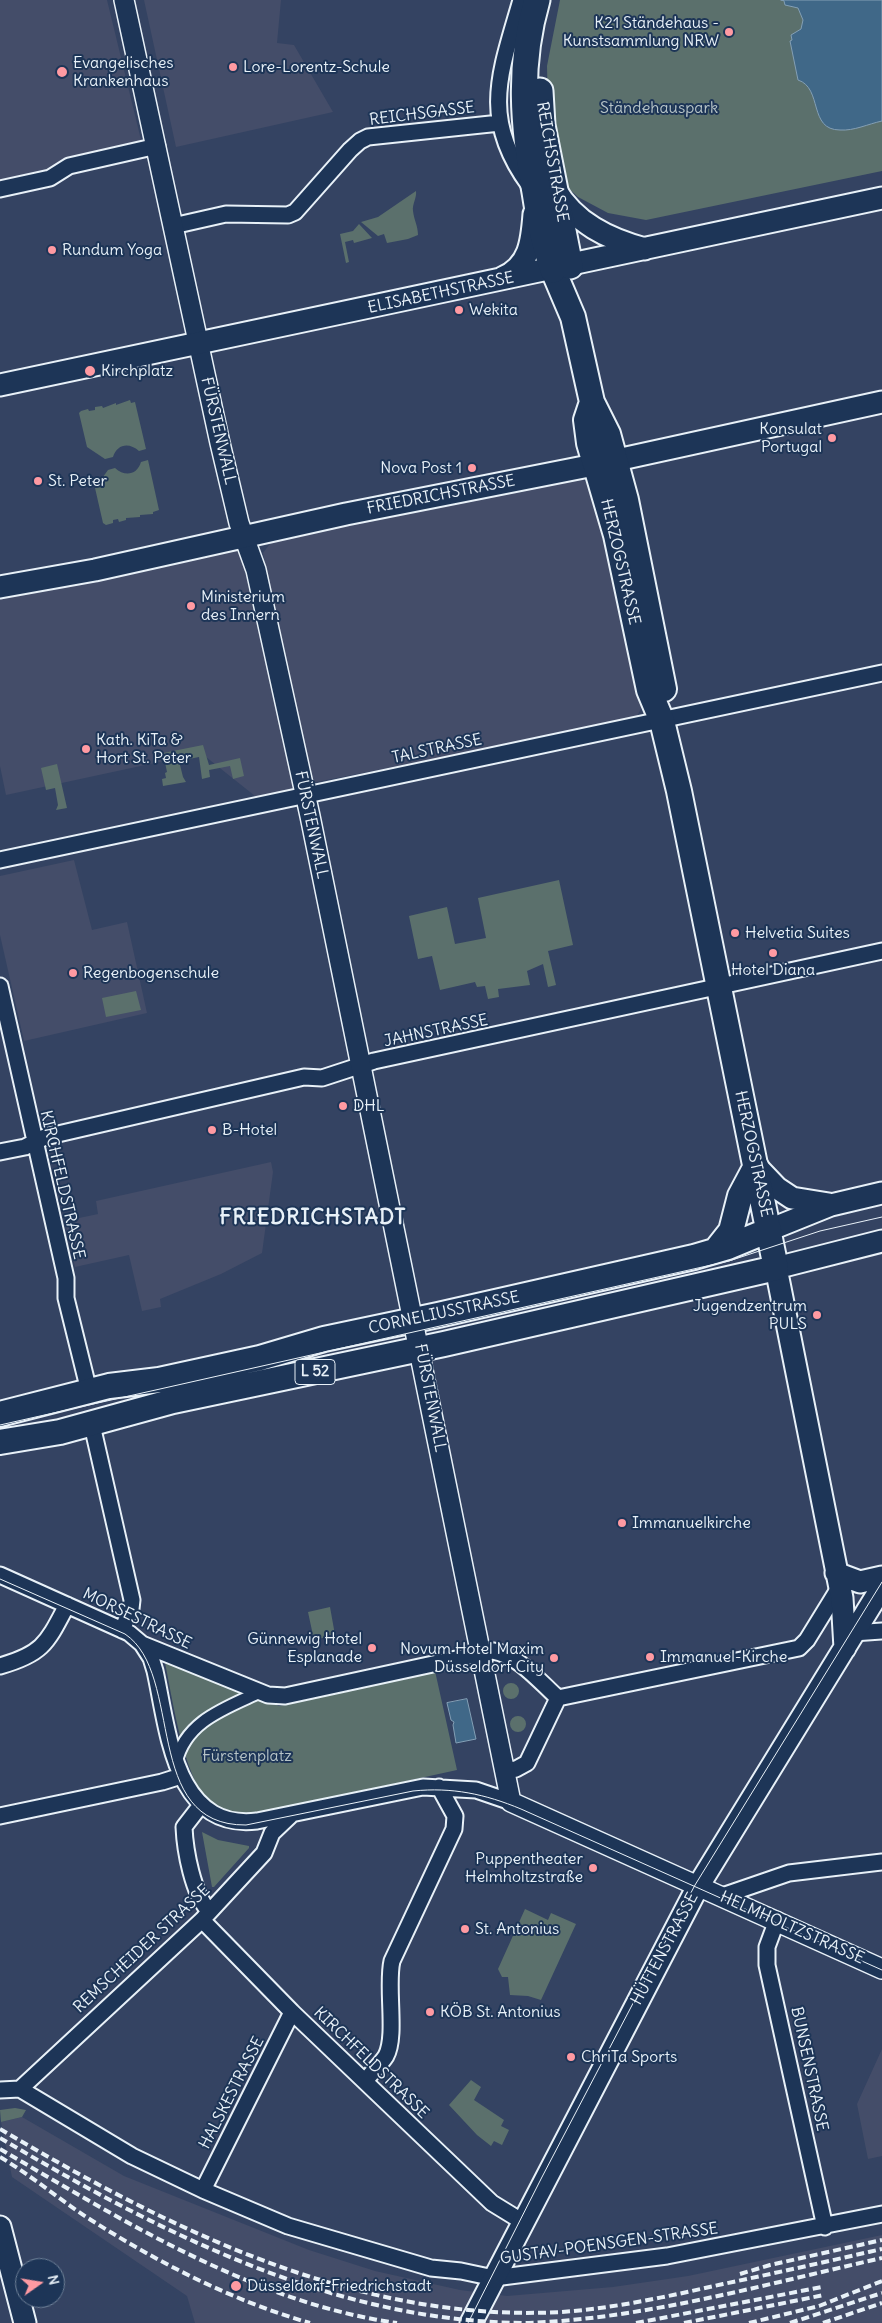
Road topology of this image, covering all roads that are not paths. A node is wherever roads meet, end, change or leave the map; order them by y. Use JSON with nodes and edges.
{"nodes":[{"id":1,"x":124,"y":0,"type":"edge"},
{"id":2,"x":521,"y":0,"type":"edge"},
{"id":3,"x":537,"y":0,"type":"edge"},
{"id":4,"x":554,"y":0,"type":"edge"},
{"id":5,"x":500,"y":123,"type":"junction"},
{"id":6,"x":157,"y":146,"type":"junction"},
{"id":7,"x":0,"y":189,"type":"edge"},
{"id":8,"x":541,"y":192,"type":"junction"},
{"id":9,"x":882,"y":198,"type":"edge"},
{"id":10,"x":173,"y":226,"type":"junction"},
{"id":11,"x":645,"y":249,"type":"junction"},
{"id":12,"x":561,"y":268,"type":"junction"},
{"id":13,"x":495,"y":282,"type":"junction"},
{"id":14,"x":197,"y":342,"type":"junction"},
{"id":15,"x":0,"y":385,"type":"edge"},
{"id":16,"x":882,"y":402,"type":"edge"},
{"id":17,"x":604,"y":463,"type":"junction"},
{"id":18,"x":244,"y":538,"type":"junction"},
{"id":19,"x":0,"y":587,"type":"edge"},
{"id":20,"x":882,"y":673,"type":"edge"},
{"id":21,"x":662,"y":721,"type":"junction"},
{"id":22,"x":305,"y":794,"type":"junction"},
{"id":23,"x":0,"y":860,"type":"edge"},
{"id":24,"x":882,"y":952,"type":"edge"},
{"id":25,"x":0,"y":986,"type":"edge"},
{"id":26,"x":720,"y":988,"type":"junction"},
{"id":27,"x":362,"y":1067,"type":"junction"},
{"id":28,"x":34,"y":1142,"type":"junction"},
{"id":29,"x":0,"y":1152,"type":"edge"},
{"id":30,"x":756,"y":1166,"type":"junction"},
{"id":31,"x":882,"y":1193,"type":"edge"},
{"id":32,"x":831,"y":1205,"type":"junction"},
{"id":33,"x":769,"y":1230,"type":"junction"},
{"id":34,"x":882,"y":1241,"type":"edge"},
{"id":35,"x":716,"y":1250,"type":"junction"},
{"id":36,"x":776,"y":1268,"type":"junction"},
{"id":37,"x":414,"y":1320,"type":"junction"},
{"id":38,"x":420,"y":1349,"type":"junction"},
{"id":39,"x":87,"y":1384,"type":"junction"},
{"id":40,"x":38,"y":1405,"type":"junction"},
{"id":41,"x":0,"y":1414,"type":"edge"},
{"id":42,"x":92,"y":1425,"type":"junction"},
{"id":43,"x":27,"y":1438,"type":"junction"},
{"id":44,"x":0,"y":1442,"type":"edge"},
{"id":45,"x":0,"y":1575,"type":"edge"},
{"id":46,"x":882,"y":1577,"type":"edge"},
{"id":47,"x":838,"y":1581,"type":"junction"},
{"id":48,"x":882,"y":1588,"type":"edge"},
{"id":49,"x":67,"y":1604,"type":"junction"},
{"id":50,"x":122,"y":1630,"type":"junction"},
{"id":51,"x":882,"y":1631,"type":"edge"},
{"id":52,"x":849,"y":1641,"type":"junction"},
{"id":53,"x":142,"y":1644,"type":"junction"},
{"id":54,"x":481,"y":1654,"type":"junction"},
{"id":55,"x":0,"y":1666,"type":"edge"},
{"id":56,"x":260,"y":1692,"type":"junction"},
{"id":57,"x":558,"y":1698,"type":"junction"},
{"id":58,"x":179,"y":1770,"type":"junction"},
{"id":59,"x":505,"y":1771,"type":"junction"},
{"id":60,"x":439,"y":1787,"type":"junction"},
{"id":61,"x":511,"y":1802,"type":"junction"},
{"id":62,"x":201,"y":1805,"type":"junction"},
{"id":63,"x":293,"y":1813,"type":"junction"},
{"id":64,"x":0,"y":1816,"type":"edge"},
{"id":65,"x":882,"y":1862,"type":"edge"},
{"id":66,"x":698,"y":1886,"type":"junction"},
{"id":67,"x":722,"y":1896,"type":"junction"},
{"id":68,"x":206,"y":1916,"type":"junction"},
{"id":69,"x":777,"y":1920,"type":"junction"},
{"id":70,"x":882,"y":1969,"type":"edge"},
{"id":71,"x":292,"y":2012,"type":"junction"},
{"id":72,"x":366,"y":2080,"type":"junction"},
{"id":73,"x":20,"y":2089,"type":"junction"},
{"id":74,"x":0,"y":2090,"type":"edge"},
{"id":75,"x":203,"y":2190,"type":"junction"},
{"id":76,"x":882,"y":2214,"type":"edge"},
{"id":77,"x":523,"y":2222,"type":"junction"},
{"id":78,"x":825,"y":2226,"type":"junction"},
{"id":79,"x":0,"y":2227,"type":"edge"},
{"id":80,"x":494,"y":2278,"type":"junction"},
{"id":81,"x":25,"y":2323,"type":"edge"},
{"id":82,"x":471,"y":2323,"type":"edge"}],
"edges":[{"from":1,"to":6,"type":"street","name":"FÜRSTENWALL"},
{"from":2,"to":5,"type":"street","name":"REICHSSTRASSE"},
{"from":3,"to":8,"type":"highway"},
{"from":4,"to":8,"type":"highway","name":"REICHSSTRASSE"},
{"from":5,"to":8,"type":"street","name":"REICHSSTRASSE"},
{"from":5,"to":10,"type":"street","name":"REICHSGASSE"},
{"from":6,"to":7,"type":"street"},
{"from":6,"to":10,"type":"street","name":"FÜRSTENWALL"},
{"from":8,"to":11,"type":"main road"},
{"from":8,"to":12,"type":"highway","name":"REICHSSTRASSE"},
{"from":8,"to":13,"type":"main road"},
{"from":9,"to":11,"type":"main road","name":"ELISABETHSTRASSE"},
{"from":10,"to":14,"type":"street","name":"FÜRSTENWALL"},
{"from":11,"to":12,"type":"main road","name":"ELISABETHSTRASSE"},
{"from":12,"to":13,"type":"main road","name":"ELISABETHSTRASSE"},
{"from":12,"to":17,"type":"main road","name":"HERZOGSTRASSE"},
{"from":13,"to":14,"type":"main road","name":"ELISABETHSTRASSE"},
{"from":14,"to":15,"type":"main road","name":"ELISABETHSTRASSE"},
{"from":14,"to":18,"type":"street","name":"FÜRSTENWALL"},
{"from":16,"to":17,"type":"main road","name":"FRIEDRICHSTRASSE"},
{"from":17,"to":18,"type":"main road","name":"FRIEDRICHSTRASSE"},
{"from":17,"to":21,"type":"main road","name":"HERZOGSTRASSE"},
{"from":18,"to":19,"type":"main road","name":"FRIEDRICHSTRASSE"},
{"from":18,"to":22,"type":"street","name":"FÜRSTENWALL"},
{"from":20,"to":21,"type":"street","name":"TALSTRASSE"},
{"from":21,"to":22,"type":"street","name":"TALSTRASSE"},
{"from":21,"to":26,"type":"main road","name":"HERZOGSTRASSE"},
{"from":22,"to":23,"type":"street","name":"TALSTRASSE"},
{"from":22,"to":27,"type":"street","name":"FÜRSTENWALL"},
{"from":24,"to":26,"type":"street","name":"JAHNSTRASSE"},
{"from":25,"to":28,"type":"street","name":"KIRCHFELDSTRASSE"},
{"from":26,"to":27,"type":"street","name":"JAHNSTRASSE"},
{"from":26,"to":30,"type":"main road","name":"HERZOGSTRASSE"},
{"from":27,"to":28,"type":"street","name":"JAHNSTRASSE"},
{"from":27,"to":37,"type":"street","name":"FÜRSTENWALL"},
{"from":28,"to":29,"type":"street","name":"JAHNSTRASSE"},
{"from":28,"to":39,"type":"street","name":"KIRCHFELDSTRASSE"},
{"from":30,"to":32,"type":"main road"},
{"from":30,"to":33,"type":"main road","name":"HERZOGSTRASSE"},
{"from":30,"to":35,"type":"main road"},
{"from":31,"to":32,"type":"main road","name":"CORNELIUSSTRASSE","number":"L 52"},
{"from":32,"to":33,"type":"main road","name":"CORNELIUSSTRASSE","number":"L 52"},
{"from":33,"to":35,"type":"main road","name":"CORNELIUSSTRASSE","number":"L 52"},
{"from":33,"to":36,"type":"main road","name":"HERZOGSTRASSE"},
{"from":34,"to":36,"type":"main road","name":"CORNELIUSSTRASSE","number":"L 52"},
{"from":35,"to":37,"type":"main road","name":"CORNELIUSSTRASSE","number":"L 52"},
{"from":36,"to":38,"type":"main road","name":"CORNELIUSSTRASSE","number":"L 52"},
{"from":36,"to":47,"type":"main road","name":"HERZOGSTRASSE"},
{"from":37,"to":38,"type":"street","name":"FÜRSTENWALL"},
{"from":37,"to":39,"type":"main road","name":"CORNELIUSSTRASSE","number":"L 52"},
{"from":38,"to":42,"type":"main road","name":"CORNELIUSSTRASSE","number":"L 52"},
{"from":38,"to":54,"type":"street","name":"FÜRSTENWALL"},
{"from":39,"to":40,"type":"main road","name":"CORNELIUSSTRASSE","number":"L 52"},
{"from":40,"to":41,"type":"main road","name":"CORNELIUSSTRASSE","number":"L 52"},
{"from":40,"to":43,"type":"main road","number":"L 52"},
{"from":42,"to":43,"type":"main road","name":"CORNELIUSSTRASSE","number":"L 52"},
{"from":42,"to":50,"type":"street"},
{"from":43,"to":44,"type":"main road","name":"CORNELIUSSTRASSE","number":"L 52"},
{"from":45,"to":49,"type":"street","name":"MORSESTRASSE"},
{"from":46,"to":47,"type":"main road"},
{"from":47,"to":52,"type":"main road","name":"HERZOGSTRASSE"},
{"from":47,"to":57,"type":"street"},
{"from":48,"to":52,"type":"main road","name":"HÜTTENSTRASSE"},
{"from":49,"to":50,"type":"street","name":"MORSESTRASSE"},
{"from":49,"to":55,"type":"street"},
{"from":50,"to":53,"type":"street","name":"MORSESTRASSE"},
{"from":51,"to":52,"type":"street"},
{"from":52,"to":66,"type":"main road","name":"HÜTTENSTRASSE"},
{"from":53,"to":56,"type":"street","name":"MORSESTRASSE"},
{"from":53,"to":58,"type":"street"},
{"from":54,"to":56,"type":"street"},
{"from":54,"to":57,"type":"street"},
{"from":54,"to":59,"type":"street"},
{"from":56,"to":58,"type":"street"},
{"from":57,"to":59,"type":"street"},
{"from":58,"to":62,"type":"street"},
{"from":58,"to":64,"type":"street"},
{"from":59,"to":61,"type":"street"},
{"from":60,"to":61,"type":"street"},
{"from":60,"to":63,"type":"street"},
{"from":60,"to":72,"type":"street"},
{"from":61,"to":66,"type":"street","name":"HELMHOLTZSTRASSE"},
{"from":62,"to":63,"type":"street"},
{"from":62,"to":68,"type":"street","name":"KIRCHFELDSTRASSE"},
{"from":63,"to":68,"type":"street","name":"REMSCHEIDER STRASSE"},
{"from":65,"to":67,"type":"street"},
{"from":66,"to":67,"type":"street","name":"HELMHOLTZSTRASSE"},
{"from":66,"to":77,"type":"main road","name":"HÜTTENSTRASSE"},
{"from":67,"to":69,"type":"street","name":"HELMHOLTZSTRASSE"},
{"from":68,"to":71,"type":"street","name":"KIRCHFELDSTRASSE"},
{"from":68,"to":73,"type":"street","name":"REMSCHEIDER STRASSE"},
{"from":69,"to":70,"type":"street","name":"HELMHOLTZSTRASSE"},
{"from":69,"to":78,"type":"street","name":"BUNSENSTRASSE"},
{"from":71,"to":72,"type":"street","name":"KIRCHFELDSTRASSE"},
{"from":71,"to":75,"type":"street","name":"HALSKESTRASSE"},
{"from":72,"to":77,"type":"street","name":"KIRCHFELDSTRASSE"},
{"from":73,"to":74,"type":"street"},
{"from":73,"to":75,"type":"street","name":"GUSTAV-POENSGEN-STRASSE"},
{"from":75,"to":80,"type":"street","name":"GUSTAV-POENSGEN-STRASSE"},
{"from":76,"to":78,"type":"street","name":"GUSTAV-POENSGEN-STRASSE"},
{"from":77,"to":80,"type":"main road","name":"HÜTTENSTRASSE"},
{"from":78,"to":80,"type":"street","name":"GUSTAV-POENSGEN-STRASSE"},
{"from":79,"to":81,"type":"main road"},
{"from":80,"to":82,"type":"main road","name":"HÜTTENSTRASSE"}]}
